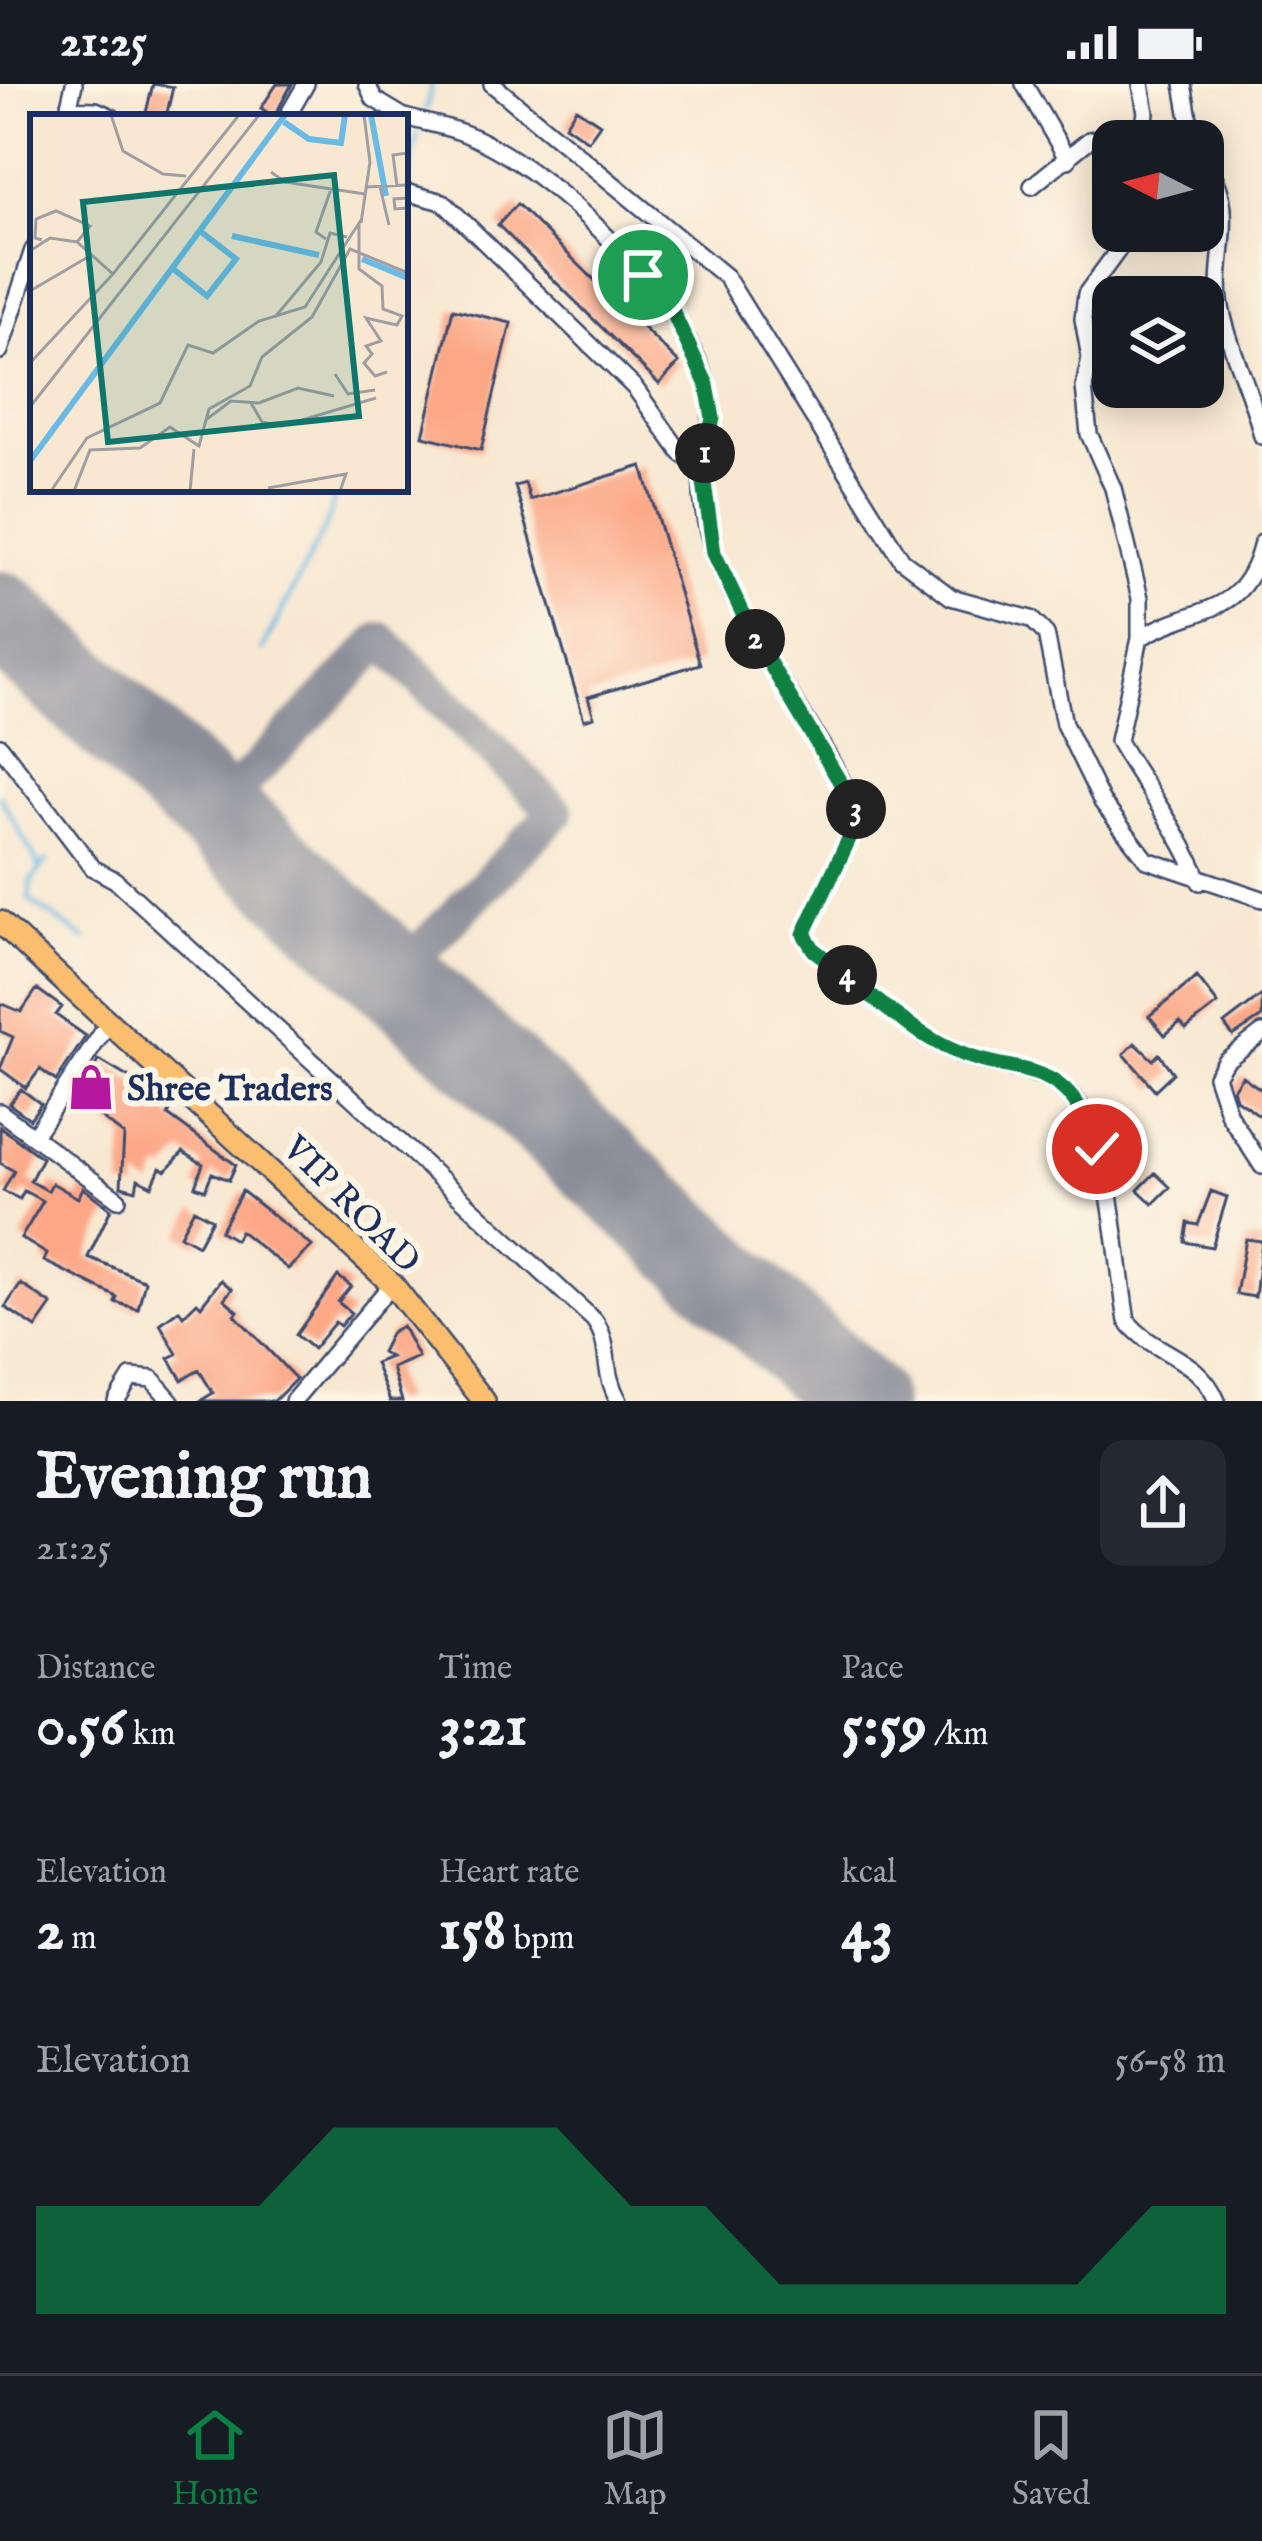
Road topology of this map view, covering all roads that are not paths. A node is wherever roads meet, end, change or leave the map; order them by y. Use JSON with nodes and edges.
{"nodes":[{"id":1,"x":74,"y":84,"type":"edge"},
{"id":2,"x":306,"y":84,"type":"edge"},
{"id":3,"x":367,"y":84,"type":"edge"},
{"id":4,"x":492,"y":84,"type":"edge"},
{"id":5,"x":1024,"y":84,"type":"edge"},
{"id":6,"x":1141,"y":84,"type":"edge"},
{"id":7,"x":1183,"y":84,"type":"edge"},
{"id":8,"x":67,"y":113,"type":"edge"},
{"id":9,"x":105,"y":114,"type":"edge"},
{"id":10,"x":289,"y":114,"type":"edge"},
{"id":11,"x":399,"y":114,"type":"edge"},
{"id":12,"x":408,"y":118,"type":"edge"},
{"id":13,"x":1189,"y":120,"type":"edge"},
{"id":14,"x":1068,"y":160,"type":"junction"},
{"id":15,"x":1032,"y":186,"type":"dead end"},
{"id":16,"x":408,"y":192,"type":"edge"},
{"id":17,"x":1117,"y":252,"type":"edge"},
{"id":18,"x":1223,"y":252,"type":"edge"},
{"id":19,"x":30,"y":259,"type":"edge"},
{"id":20,"x":0,"y":350,"type":"edge"},
{"id":21,"x":1262,"y":436,"type":"edge"},
{"id":22,"x":702,"y":469,"type":"junction"},
{"id":23,"x":1262,"y":543,"type":"edge"},
{"id":24,"x":1140,"y":638,"type":"junction"},
{"id":25,"x":0,"y":746,"type":"edge"},
{"id":26,"x":1200,"y":882,"type":"junction"},
{"id":27,"x":1262,"y":899,"type":"edge"},
{"id":28,"x":0,"y":922,"type":"edge"},
{"id":29,"x":110,"y":1021,"type":"junction"},
{"id":30,"x":1262,"y":1033,"type":"edge"},
{"id":31,"x":0,"y":1112,"type":"edge"},
{"id":32,"x":34,"y":1136,"type":"junction"},
{"id":33,"x":1262,"y":1166,"type":"edge"},
{"id":34,"x":118,"y":1199,"type":"dead end"},
{"id":35,"x":392,"y":1284,"type":"junction"},
{"id":36,"x":116,"y":1401,"type":"edge"},
{"id":37,"x":171,"y":1401,"type":"edge"},
{"id":38,"x":292,"y":1401,"type":"edge"},
{"id":39,"x":484,"y":1401,"type":"edge"},
{"id":40,"x":619,"y":1401,"type":"edge"},
{"id":41,"x":1217,"y":1401,"type":"edge"}],
"edges":[{"from":1,"to":8,"type":"street"},
{"from":2,"to":10,"type":"street"},
{"from":3,"to":11,"type":"street"},
{"from":4,"to":26,"type":"street"},
{"from":5,"to":14,"type":"street"},
{"from":6,"to":14,"type":"street"},
{"from":7,"to":13,"type":"street"},
{"from":8,"to":9,"type":"street"},
{"from":12,"to":22,"type":"street"},
{"from":14,"to":15,"type":"street"},
{"from":16,"to":22,"type":"street"},
{"from":17,"to":24,"type":"street"},
{"from":18,"to":21,"type":"street"},
{"from":19,"to":20,"type":"street"},
{"from":22,"to":41,"type":"street"},
{"from":23,"to":24,"type":"street"},
{"from":24,"to":26,"type":"street"},
{"from":25,"to":40,"type":"street"},
{"from":26,"to":27,"type":"street"},
{"from":28,"to":29,"type":"highway","name":"VIP ROAD"},
{"from":29,"to":32,"type":"street"},
{"from":29,"to":35,"type":"highway","name":"VIP ROAD"},
{"from":30,"to":33,"type":"street"},
{"from":31,"to":32,"type":"street"},
{"from":32,"to":34,"type":"street"},
{"from":35,"to":38,"type":"street"},
{"from":35,"to":39,"type":"highway","name":"VIP ROAD"},
{"from":36,"to":37,"type":"street"}]}
